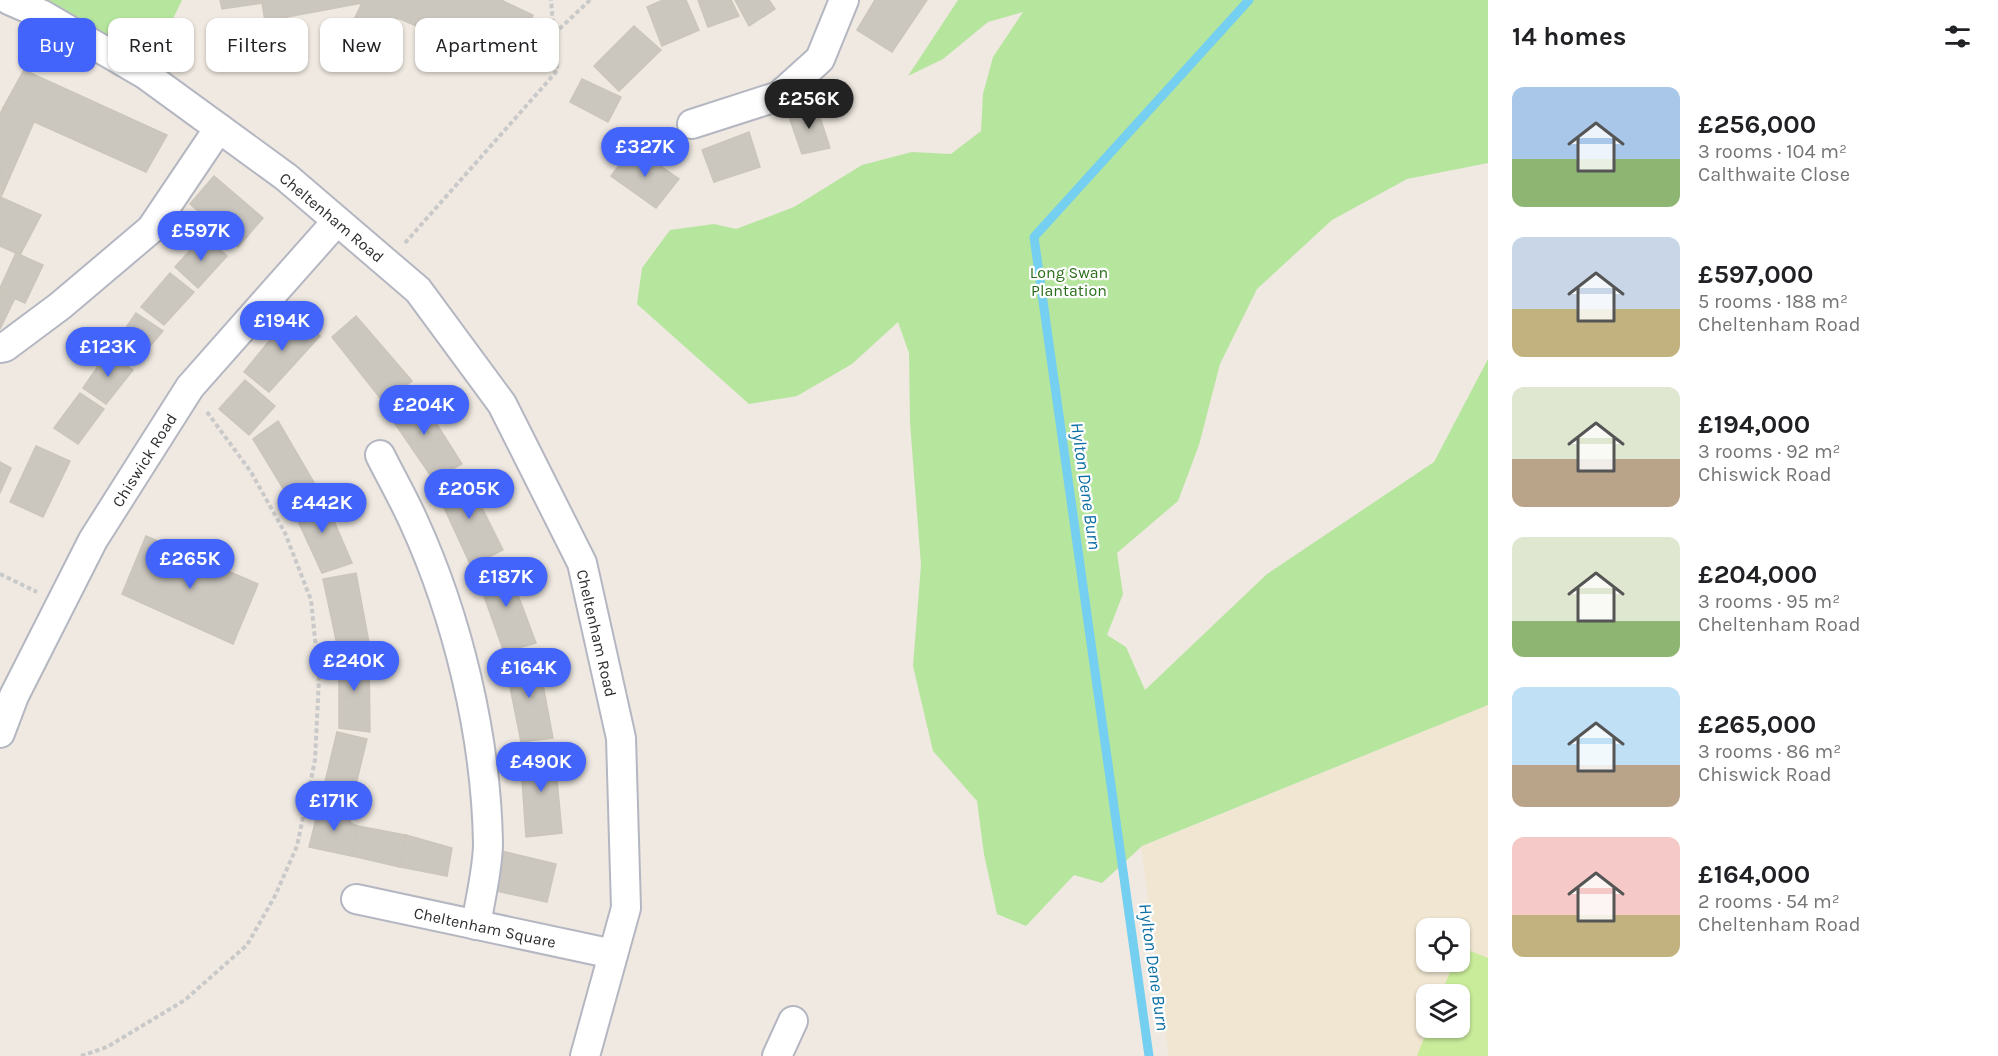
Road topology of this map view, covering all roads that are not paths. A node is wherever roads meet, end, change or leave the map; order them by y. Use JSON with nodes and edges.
{"nodes":[{"id":1,"x":9,"y":0,"type":"edge"},
{"id":2,"x":844,"y":0,"type":"edge"},
{"id":3,"x":692,"y":124,"type":"dead end"},
{"id":4,"x":219,"y":128,"type":"junction"},
{"id":5,"x":337,"y":221,"type":"junction"},
{"id":6,"x":0,"y":348,"type":"edge"},
{"id":7,"x":380,"y":455,"type":"dead end"},
{"id":8,"x":0,"y":732,"type":"edge"},
{"id":9,"x":356,"y":899,"type":"dead end"},
{"id":10,"x":476,"y":925,"type":"junction"},
{"id":11,"x":614,"y":954,"type":"junction"},
{"id":12,"x":793,"y":1022,"type":"dead end"},
{"id":13,"x":585,"y":1056,"type":"edge"},
{"id":14,"x":777,"y":1056,"type":"edge"}],
"edges":[{"from":1,"to":4,"type":"street","name":"Cheltenham Road"},
{"from":2,"to":3,"type":"street"},
{"from":4,"to":5,"type":"street","name":"Cheltenham Road"},
{"from":4,"to":6,"type":"street"},
{"from":5,"to":8,"type":"street","name":"Chiswick Road"},
{"from":5,"to":11,"type":"street","name":"Cheltenham Road"},
{"from":7,"to":10,"type":"street"},
{"from":9,"to":10,"type":"street","name":"Cheltenham Square"},
{"from":10,"to":11,"type":"street","name":"Cheltenham Square"},
{"from":11,"to":13,"type":"street","name":"Cheltenham Road"},
{"from":12,"to":14,"type":"street"}]}
